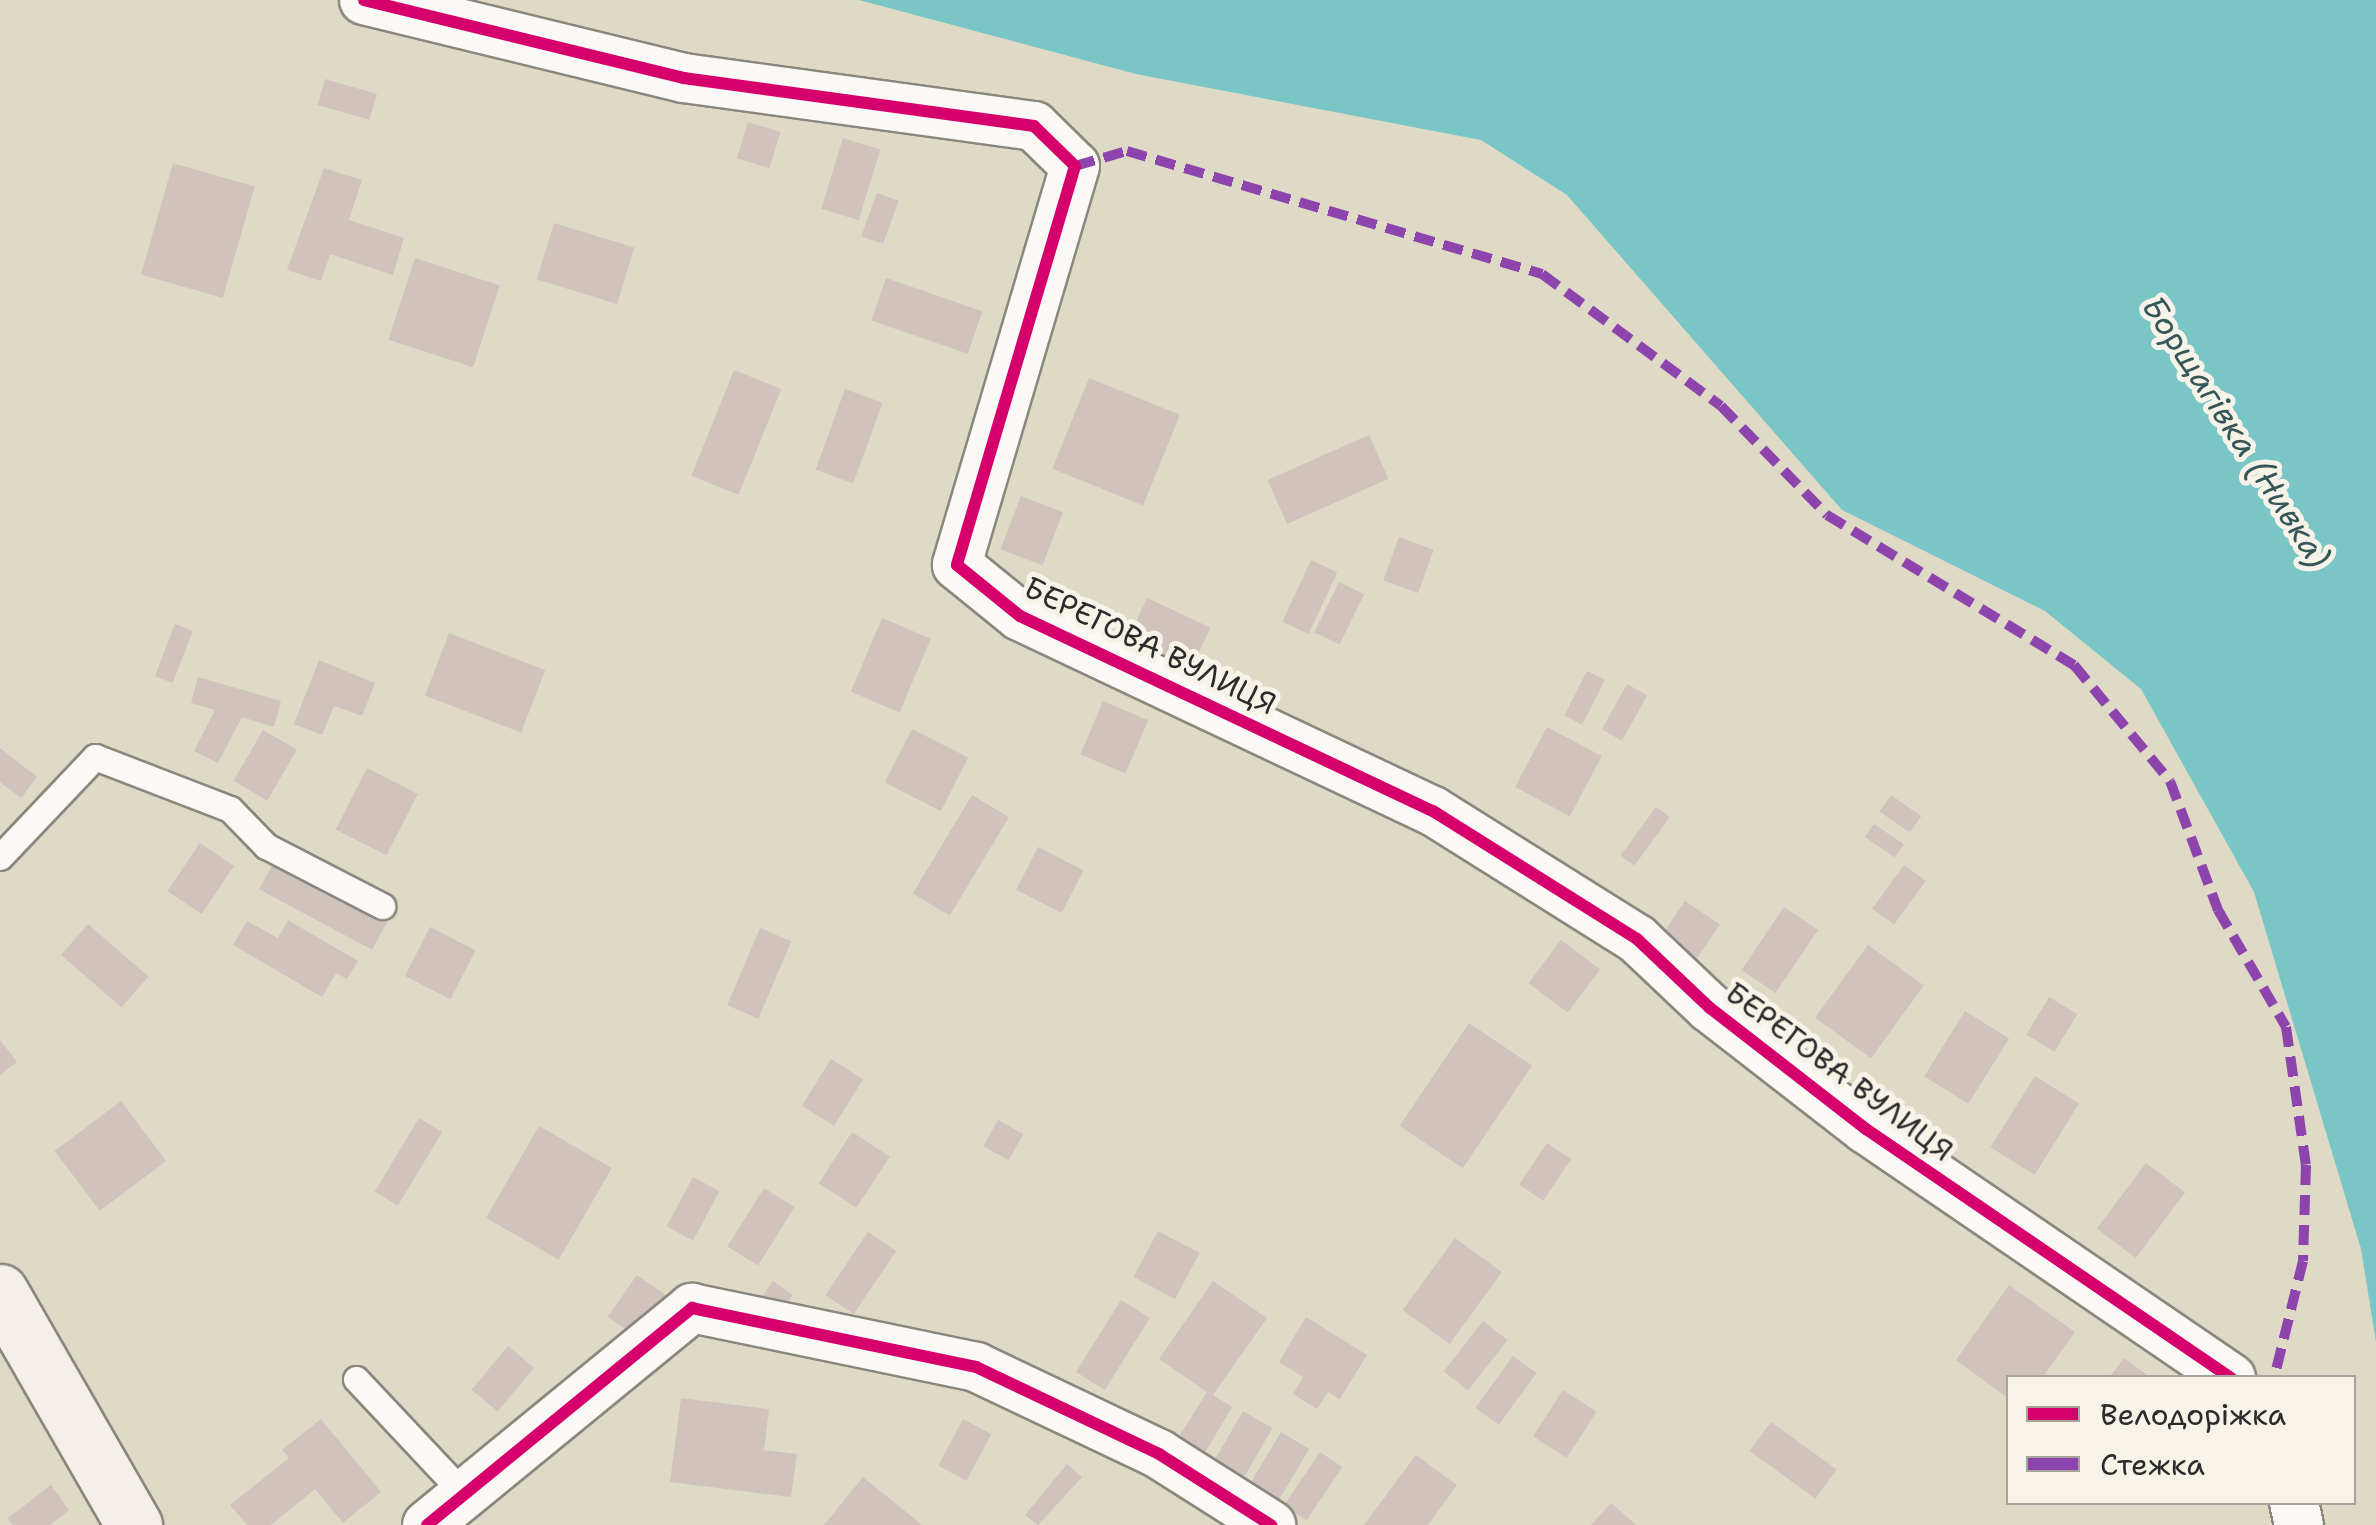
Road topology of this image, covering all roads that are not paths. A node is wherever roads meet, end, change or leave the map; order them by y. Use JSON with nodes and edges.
{"nodes":[{"id":1,"x":364,"y":0,"type":"edge"},
{"id":2,"x":0,"y":857,"type":"edge"},
{"id":3,"x":382,"y":906,"type":"dead end"},
{"id":4,"x":0,"y":1292,"type":"edge"},
{"id":5,"x":2228,"y":1375,"type":"edge"},
{"id":6,"x":356,"y":1379,"type":"dead end"},
{"id":7,"x":464,"y":1494,"type":"junction"},
{"id":8,"x":134,"y":1525,"type":"edge"},
{"id":9,"x":427,"y":1525,"type":"edge"},
{"id":10,"x":1271,"y":1525,"type":"edge"}],
"edges":[{"from":1,"to":5,"type":"street","name":"БЕРЕГОВА ВУЛИЦЯ"},
{"from":2,"to":3,"type":"lane"},
{"from":4,"to":8,"type":"street"},
{"from":6,"to":7,"type":"lane"},
{"from":7,"to":9,"type":"street"},
{"from":7,"to":10,"type":"street"}]}
